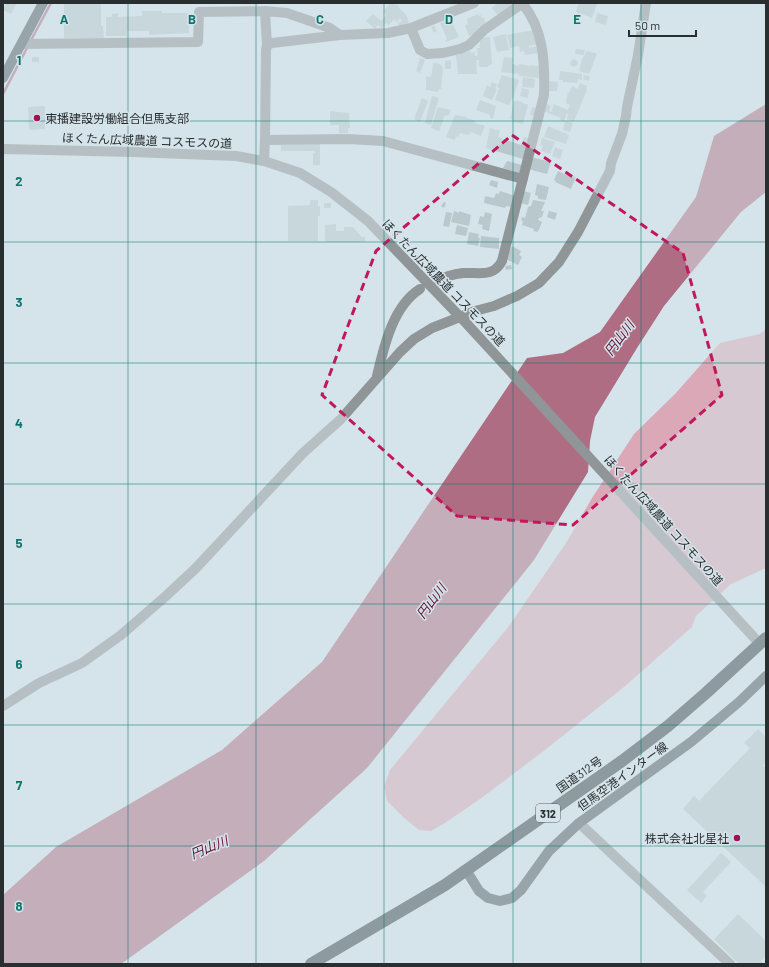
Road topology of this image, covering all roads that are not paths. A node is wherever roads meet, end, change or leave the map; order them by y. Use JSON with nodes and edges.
{"nodes":[{"id":1,"x":43,"y":3,"type":"edge"},
{"id":2,"x":474,"y":3,"type":"edge"},
{"id":3,"x":522,"y":3,"type":"edge"},
{"id":4,"x":646,"y":3,"type":"edge"},
{"id":5,"x":265,"y":11,"type":"junction"},
{"id":6,"x":410,"y":28,"type":"junction"},
{"id":7,"x":340,"y":35,"type":"junction"},
{"id":8,"x":22,"y":44,"type":"junction"},
{"id":9,"x":267,"y":45,"type":"junction"},
{"id":10,"x":3,"y":78,"type":"edge"},
{"id":11,"x":265,"y":140,"type":"junction"},
{"id":12,"x":3,"y":149,"type":"edge"},
{"id":13,"x":264,"y":161,"type":"junction"},
{"id":14,"x":523,"y":179,"type":"junction"},
{"id":15,"x":439,"y":280,"type":"dead end"},
{"id":16,"x":420,"y":289,"type":"dead end"},
{"id":17,"x":464,"y":320,"type":"junction"},
{"id":18,"x":376,"y":378,"type":"junction"},
{"id":19,"x":763,"y":641,"type":"edge"},
{"id":20,"x":766,"y":676,"type":"edge"},
{"id":21,"x":3,"y":706,"type":"edge"},
{"id":22,"x":580,"y":823,"type":"junction"},
{"id":23,"x":466,"y":870,"type":"junction"},
{"id":24,"x":311,"y":964,"type":"edge"},
{"id":25,"x":730,"y":964,"type":"edge"}],
"edges":[{"from":1,"to":8,"type":"main road"},
{"from":2,"to":6,"type":"street"},
{"from":3,"to":6,"type":"street"},
{"from":3,"to":14,"type":"street"},
{"from":4,"to":17,"type":"street"},
{"from":5,"to":7,"type":"street"},
{"from":5,"to":8,"type":"street"},
{"from":5,"to":9,"type":"street"},
{"from":6,"to":7,"type":"street"},
{"from":7,"to":9,"type":"street"},
{"from":8,"to":10,"type":"main road"},
{"from":9,"to":11,"type":"street"},
{"from":11,"to":13,"type":"street"},
{"from":11,"to":14,"type":"street"},
{"from":12,"to":13,"type":"street","name":"ほくたん広域農道 コスモスの道"},
{"from":13,"to":17,"type":"street","name":"ほくたん広域農道 コスモスの道"},
{"from":14,"to":15,"type":"street"},
{"from":16,"to":18,"type":"street"},
{"from":17,"to":18,"type":"street"},
{"from":17,"to":19,"type":"street","name":"ほくたん広域農道 コスモスの道"},
{"from":18,"to":21,"type":"street"},
{"from":19,"to":23,"type":"highway","name":"国道312号","number":"312"},
{"from":20,"to":22,"type":"main road","name":"但馬空港インター線"},
{"from":22,"to":23,"type":"main road","name":"但馬空港インター線"},
{"from":22,"to":25,"type":"street"},
{"from":23,"to":24,"type":"highway","name":"国道312号","number":"312"}]}
